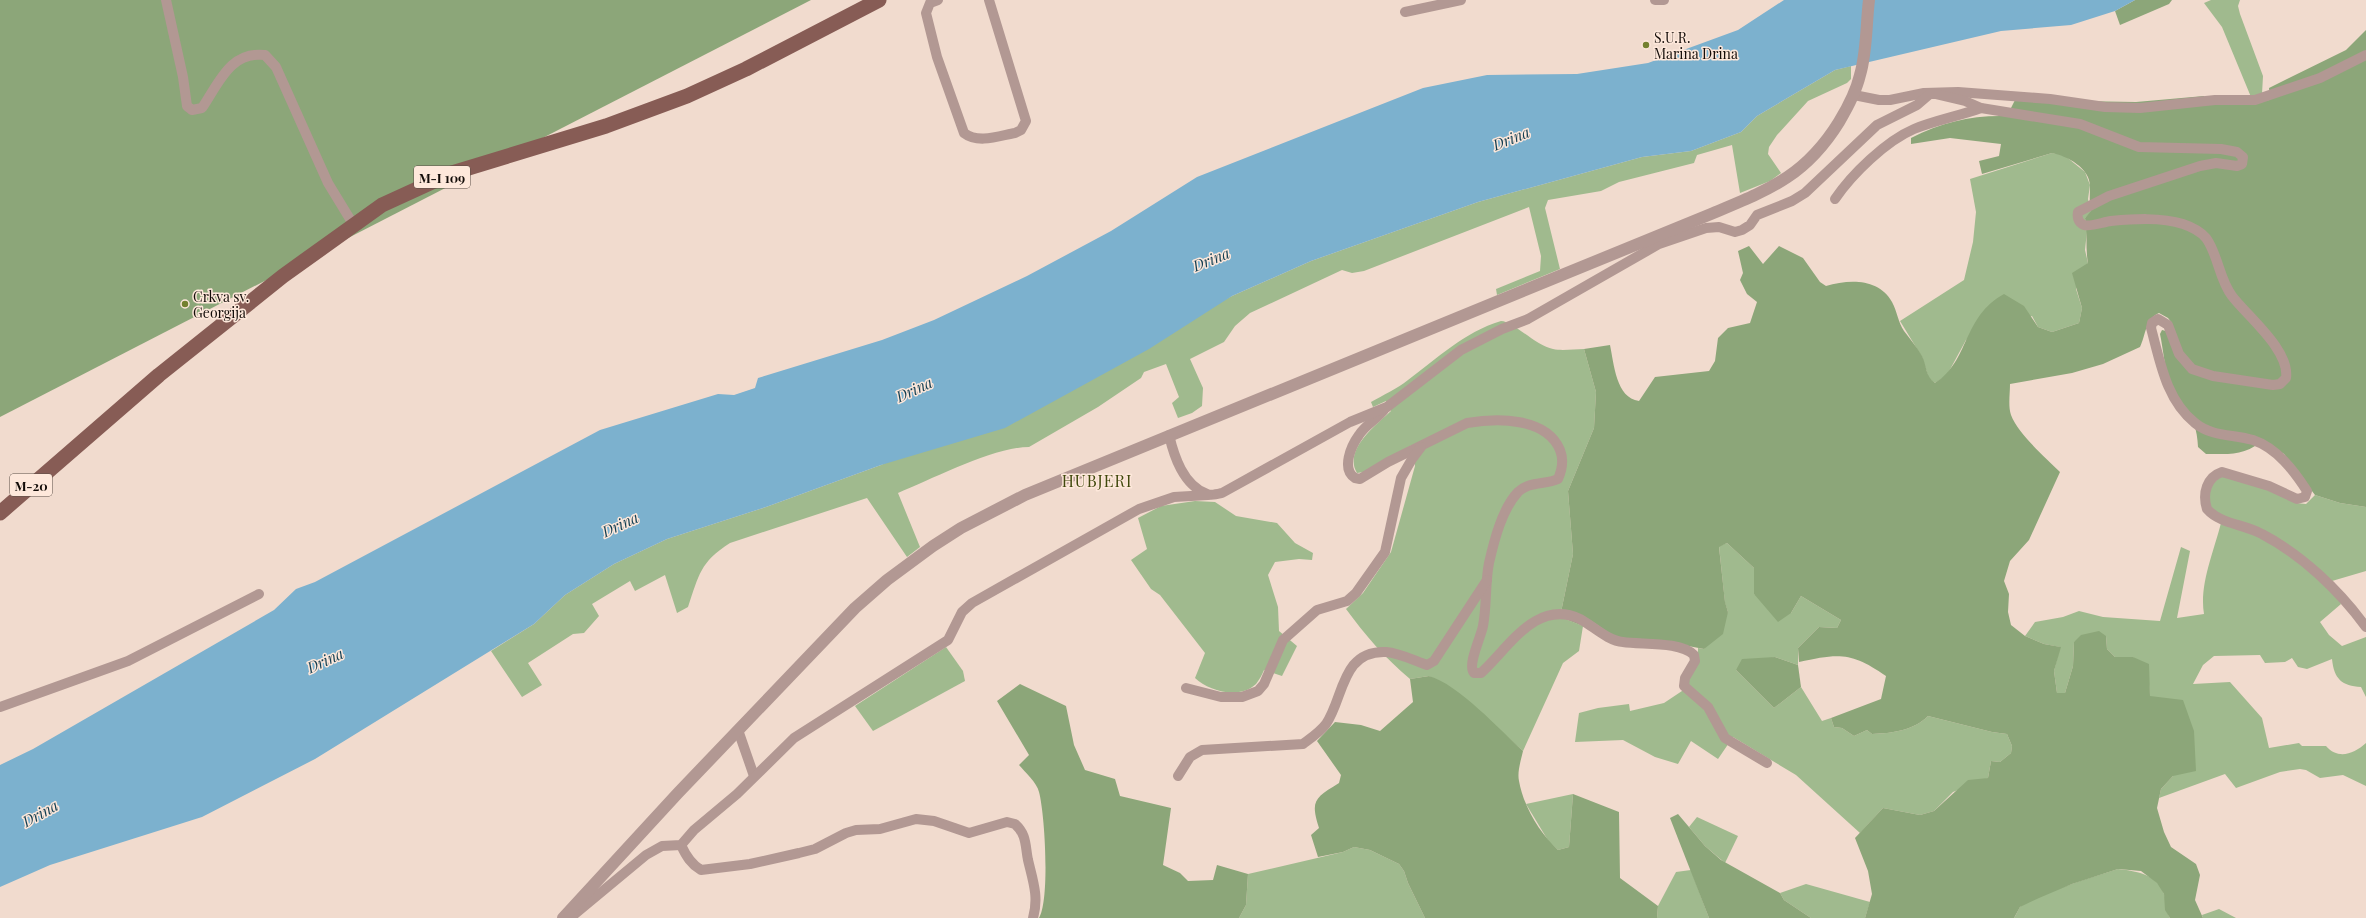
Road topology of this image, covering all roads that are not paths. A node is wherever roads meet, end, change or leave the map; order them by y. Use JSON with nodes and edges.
{"nodes":[{"id":1,"x":166,"y":0,"type":"edge"},
{"id":2,"x":879,"y":0,"type":"edge"},
{"id":3,"x":938,"y":0,"type":"edge"},
{"id":4,"x":989,"y":0,"type":"edge"},
{"id":5,"x":1461,"y":0,"type":"edge"},
{"id":6,"x":1656,"y":0,"type":"edge"},
{"id":7,"x":1664,"y":0,"type":"edge"},
{"id":8,"x":1869,"y":0,"type":"edge"},
{"id":9,"x":1405,"y":12,"type":"dead end"},
{"id":10,"x":2366,"y":55,"type":"edge"},
{"id":11,"x":1931,"y":93,"type":"junction"},
{"id":12,"x":1854,"y":95,"type":"junction"},
{"id":13,"x":1981,"y":108,"type":"junction"},
{"id":14,"x":1835,"y":199,"type":"dead end"},
{"id":15,"x":353,"y":224,"type":"junction"},
{"id":16,"x":1657,"y":240,"type":"junction"},
{"id":17,"x":1387,"y":407,"type":"junction"},
{"id":18,"x":1169,"y":435,"type":"junction"},
{"id":19,"x":1422,"y":446,"type":"junction"},
{"id":20,"x":63,"y":456,"type":"joint"},
{"id":21,"x":1208,"y":495,"type":"junction"},
{"id":22,"x":0,"y":513,"type":"edge"},
{"id":23,"x":1487,"y":580,"type":"junction"},
{"id":24,"x":259,"y":594,"type":"dead end"},
{"id":25,"x":2366,"y":627,"type":"edge"},
{"id":26,"x":1186,"y":688,"type":"dead end"},
{"id":27,"x":0,"y":707,"type":"edge"},
{"id":28,"x":738,"y":730,"type":"junction"},
{"id":29,"x":1767,"y":763,"type":"dead end"},
{"id":30,"x":754,"y":776,"type":"junction"},
{"id":31,"x":1178,"y":776,"type":"dead end"},
{"id":32,"x":681,"y":845,"type":"junction"},
{"id":33,"x":563,"y":918,"type":"edge"},
{"id":34,"x":570,"y":918,"type":"edge"},
{"id":35,"x":1033,"y":918,"type":"edge"}],
"edges":[{"from":1,"to":15,"type":"street"},
{"from":2,"to":15,"type":"main road","number":"M-I 109"},
{"from":3,"to":4,"type":"street"},
{"from":5,"to":9,"type":"street"},
{"from":6,"to":7,"type":"street"},
{"from":8,"to":12,"type":"street"},
{"from":10,"to":11,"type":"street"},
{"from":11,"to":12,"type":"street"},
{"from":11,"to":13,"type":"street"},
{"from":11,"to":16,"type":"street"},
{"from":12,"to":16,"type":"street"},
{"from":13,"to":14,"type":"street"},
{"from":13,"to":25,"type":"street"},
{"from":15,"to":20,"type":"main road","number":"M-I 109"},
{"from":16,"to":17,"type":"street"},
{"from":16,"to":18,"type":"street"},
{"from":17,"to":19,"type":"street"},
{"from":17,"to":21,"type":"street"},
{"from":18,"to":21,"type":"street"},
{"from":18,"to":28,"type":"street"},
{"from":19,"to":23,"type":"street"},
{"from":19,"to":26,"type":"street"},
{"from":20,"to":22,"type":"main road","number":"M-20"},
{"from":21,"to":30,"type":"street"},
{"from":23,"to":29,"type":"street"},
{"from":23,"to":31,"type":"street"},
{"from":24,"to":27,"type":"street"},
{"from":28,"to":30,"type":"street"},
{"from":28,"to":33,"type":"street"},
{"from":30,"to":32,"type":"street"},
{"from":32,"to":34,"type":"street"},
{"from":32,"to":35,"type":"street"}]}
